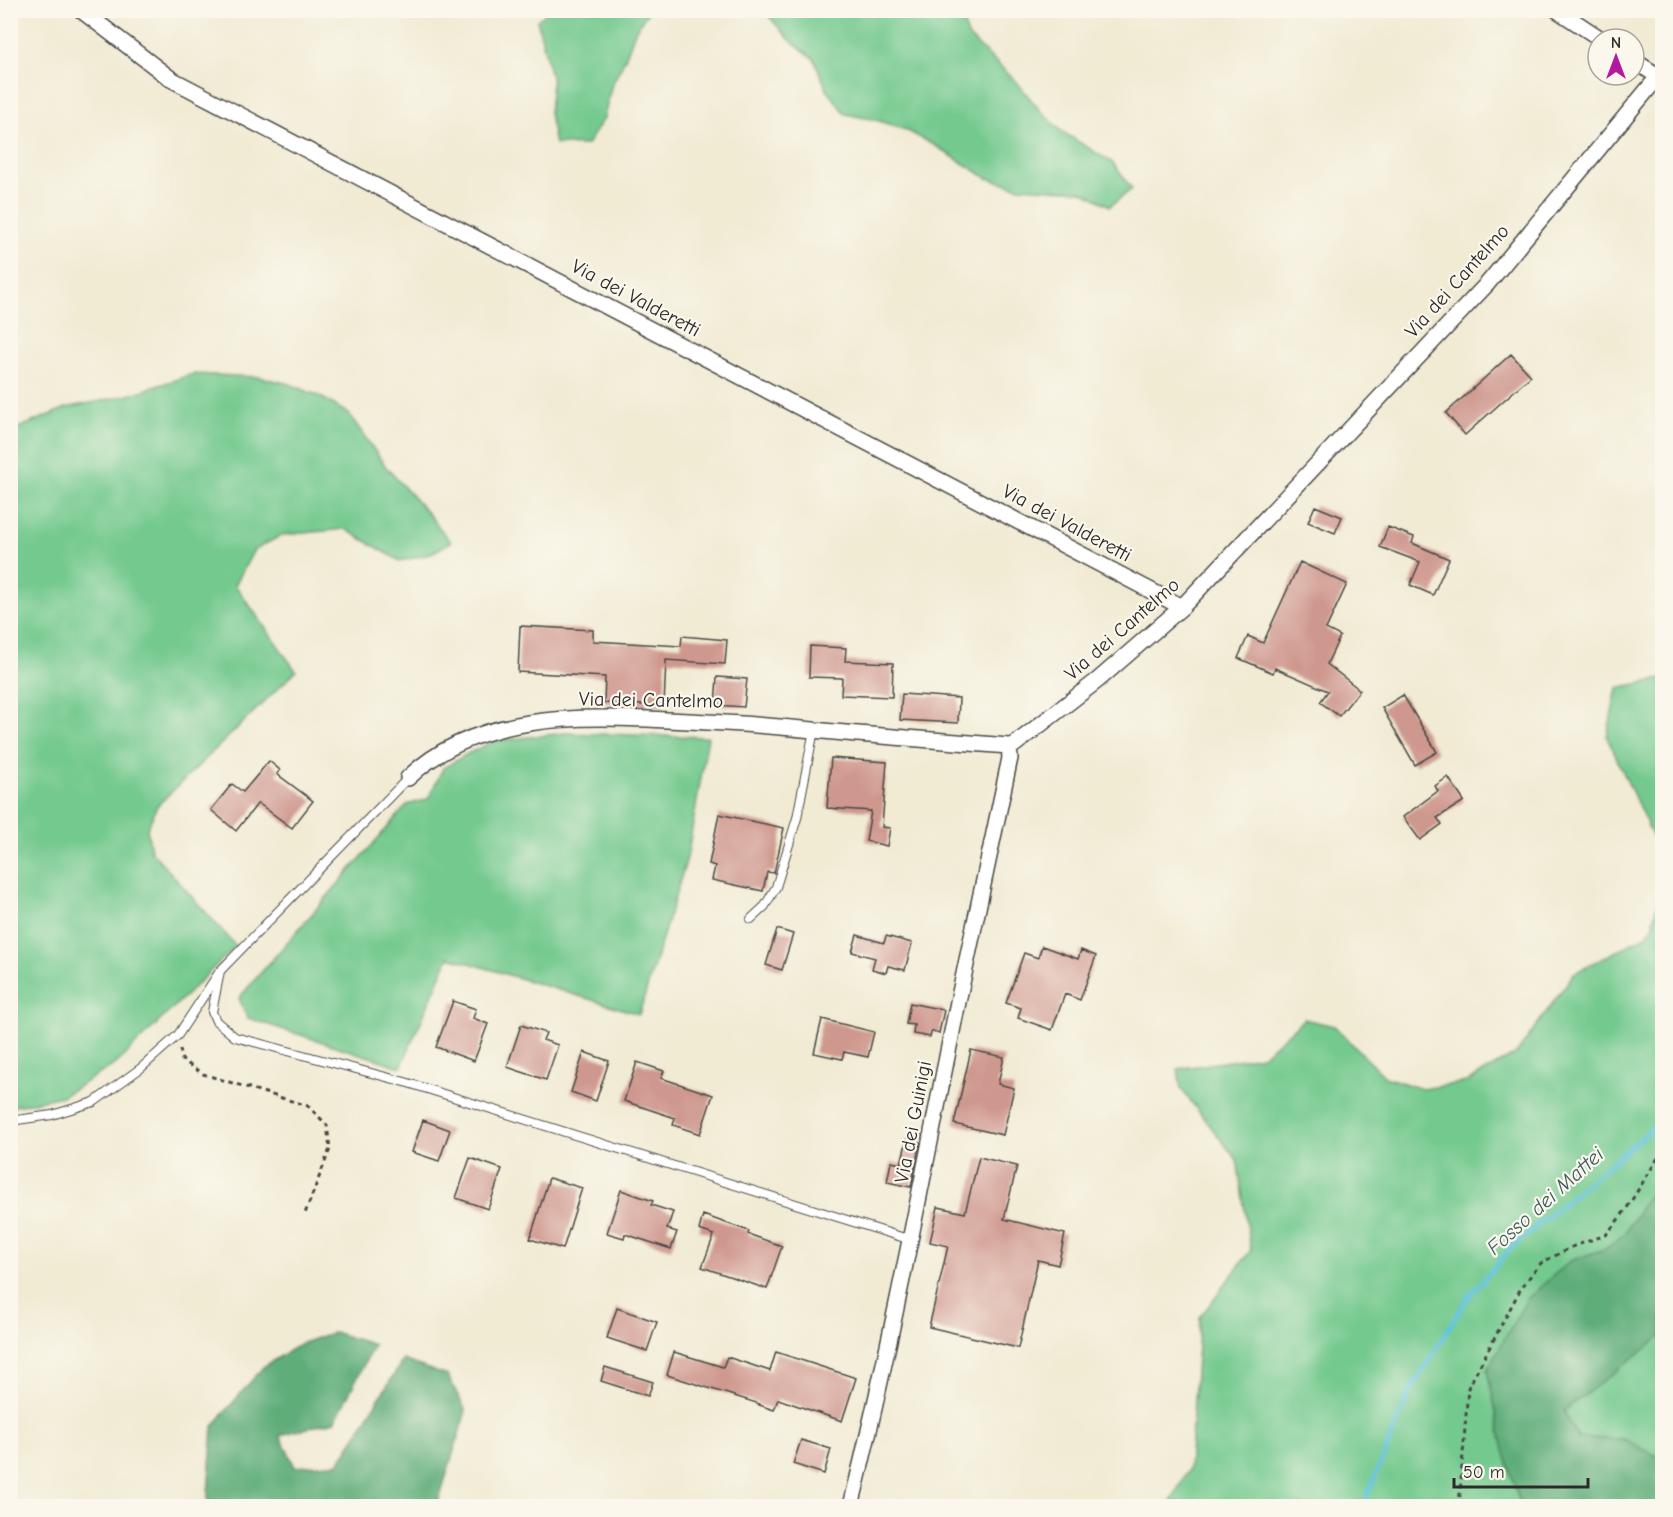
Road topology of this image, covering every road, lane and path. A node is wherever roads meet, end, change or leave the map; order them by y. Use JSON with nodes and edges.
{"nodes":[{"id":1,"x":81,"y":10,"type":"edge"},
{"id":2,"x":1557,"y":10,"type":"edge"},
{"id":3,"x":1586,"y":29,"type":"edge"},
{"id":4,"x":1646,"y":67,"type":"edge"},
{"id":5,"x":1660,"y":74,"type":"edge"},
{"id":6,"x":1182,"y":607,"type":"junction"},
{"id":7,"x":814,"y":730,"type":"junction"},
{"id":8,"x":1008,"y":746,"type":"junction"},
{"id":9,"x":408,"y":778,"type":"joint"},
{"id":10,"x":751,"y":920,"type":"dead end"},
{"id":11,"x":220,"y":971,"type":"junction"},
{"id":12,"x":178,"y":1035,"type":"junction"},
{"id":13,"x":10,"y":1121,"type":"edge"},
{"id":14,"x":1662,"y":1154,"type":"edge"},
{"id":15,"x":304,"y":1216,"type":"dead end"},
{"id":16,"x":910,"y":1240,"type":"junction"},
{"id":17,"x":851,"y":1506,"type":"edge"},
{"id":18,"x":1459,"y":1506,"type":"edge"}],
"edges":[{"from":1,"to":6,"type":"street","name":"Via dei Valderetti"},
{"from":2,"to":3,"type":"street"},
{"from":4,"to":5,"type":"street"},
{"from":5,"to":6,"type":"street","name":"Via dei Cantelmo"},
{"from":6,"to":8,"type":"street","name":"Via dei Cantelmo"},
{"from":7,"to":8,"type":"street","name":"Via dei Cantelmo"},
{"from":7,"to":9,"type":"street","name":"Via dei Cantelmo"},
{"from":7,"to":10,"type":"lane"},
{"from":8,"to":16,"type":"street","name":"Via dei Guinigi"},
{"from":9,"to":11,"type":"lane"},
{"from":11,"to":12,"type":"lane"},
{"from":11,"to":16,"type":"lane"},
{"from":12,"to":13,"type":"lane"},
{"from":12,"to":15,"type":"path"},
{"from":14,"to":18,"type":"path"},
{"from":16,"to":17,"type":"street","name":"Via dei Guinigi"}]}
